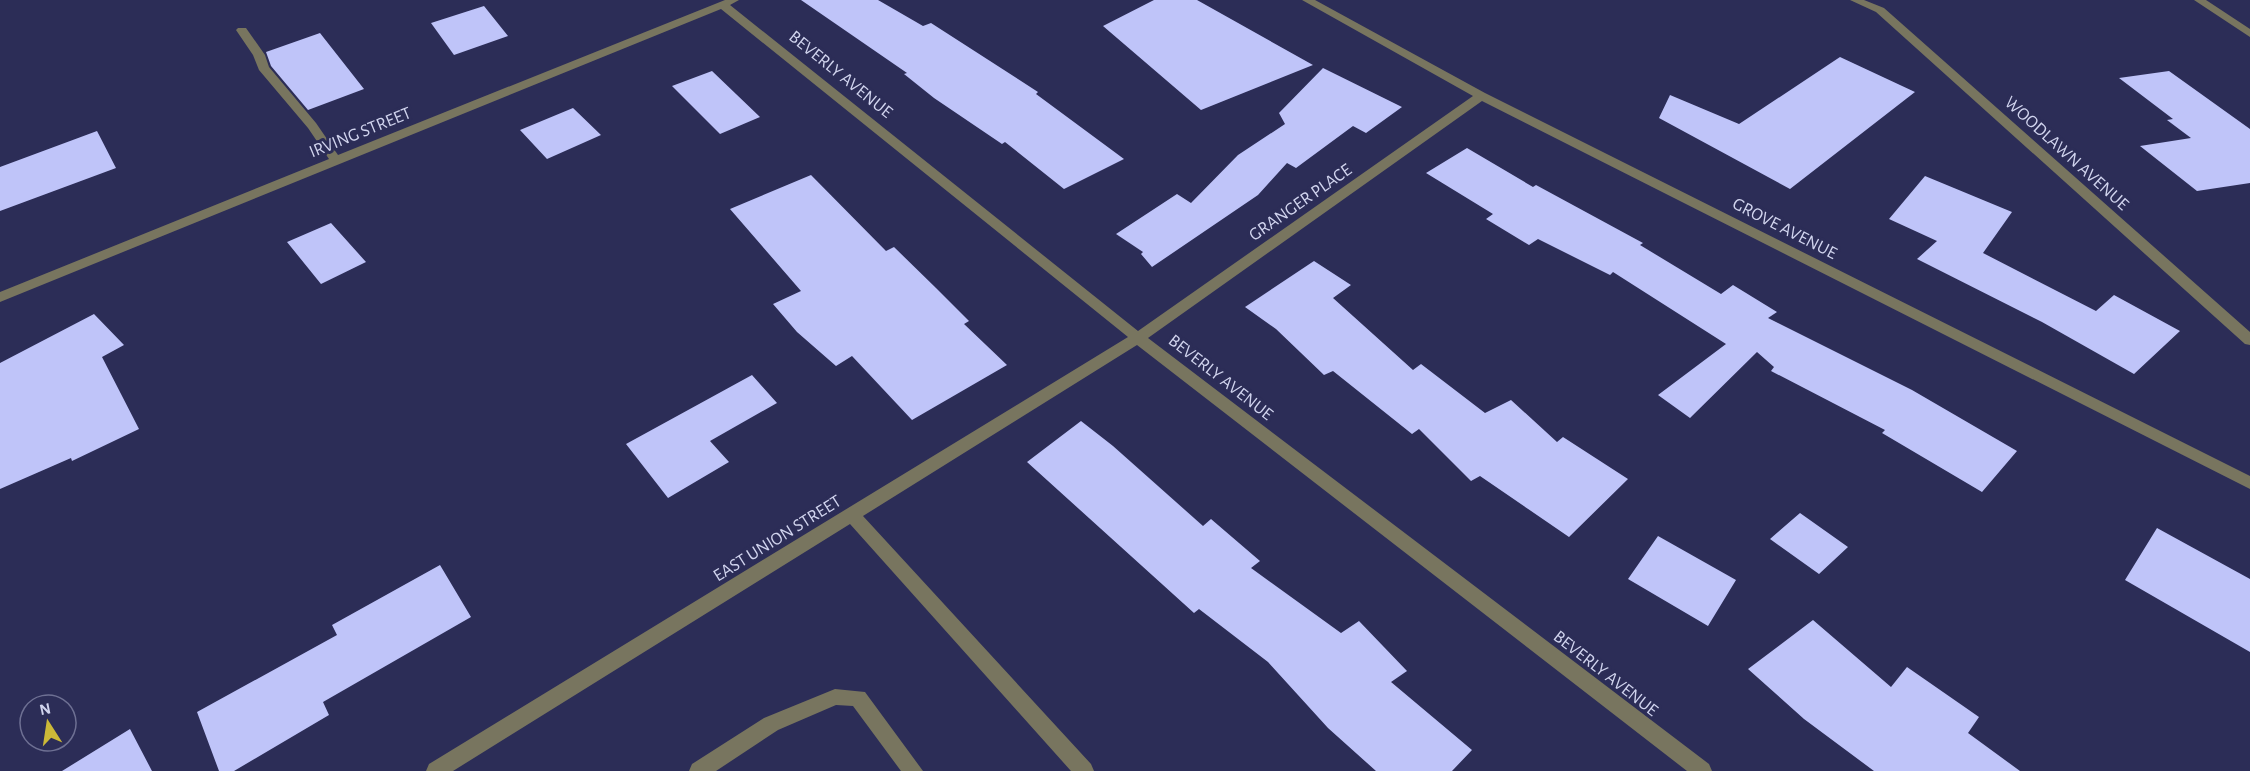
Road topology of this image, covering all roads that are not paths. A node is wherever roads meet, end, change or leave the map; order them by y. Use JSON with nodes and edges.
{"nodes":[{"id":1,"x":1307,"y":0,"type":"edge"},
{"id":2,"x":1855,"y":0,"type":"edge"},
{"id":3,"x":2199,"y":0,"type":"edge"},
{"id":4,"x":728,"y":2,"type":"edge"},
{"id":5,"x":242,"y":30,"type":"dead end"},
{"id":6,"x":2250,"y":34,"type":"edge"},
{"id":7,"x":1481,"y":96,"type":"junction"},
{"id":8,"x":336,"y":161,"type":"junction"},
{"id":9,"x":0,"y":297,"type":"edge"},
{"id":10,"x":1138,"y":338,"type":"junction"},
{"id":11,"x":2250,"y":340,"type":"edge"},
{"id":12,"x":2250,"y":483,"type":"edge"},
{"id":13,"x":852,"y":514,"type":"junction"},
{"id":14,"x":436,"y":771,"type":"edge"},
{"id":15,"x":699,"y":771,"type":"edge"},
{"id":16,"x":913,"y":771,"type":"edge"},
{"id":17,"x":1084,"y":771,"type":"edge"},
{"id":18,"x":1702,"y":771,"type":"edge"}],
"edges":[{"from":1,"to":7,"type":"street","name":"GROVE AVENUE"},
{"from":2,"to":11,"type":"street","name":"WOODLAWN AVENUE"},
{"from":3,"to":6,"type":"street"},
{"from":4,"to":8,"type":"street","name":"IRVING STREET"},
{"from":4,"to":10,"type":"street","name":"BEVERLY AVENUE"},
{"from":5,"to":8,"type":"street"},
{"from":7,"to":10,"type":"street","name":"GRANGER PLACE"},
{"from":7,"to":12,"type":"street","name":"GROVE AVENUE"},
{"from":8,"to":9,"type":"street","name":"IRVING STREET"},
{"from":10,"to":13,"type":"street","name":"EAST UNION STREET"},
{"from":10,"to":18,"type":"street","name":"BEVERLY AVENUE"},
{"from":13,"to":14,"type":"street","name":"EAST UNION STREET"},
{"from":13,"to":17,"type":"street"},
{"from":15,"to":16,"type":"street"}]}
